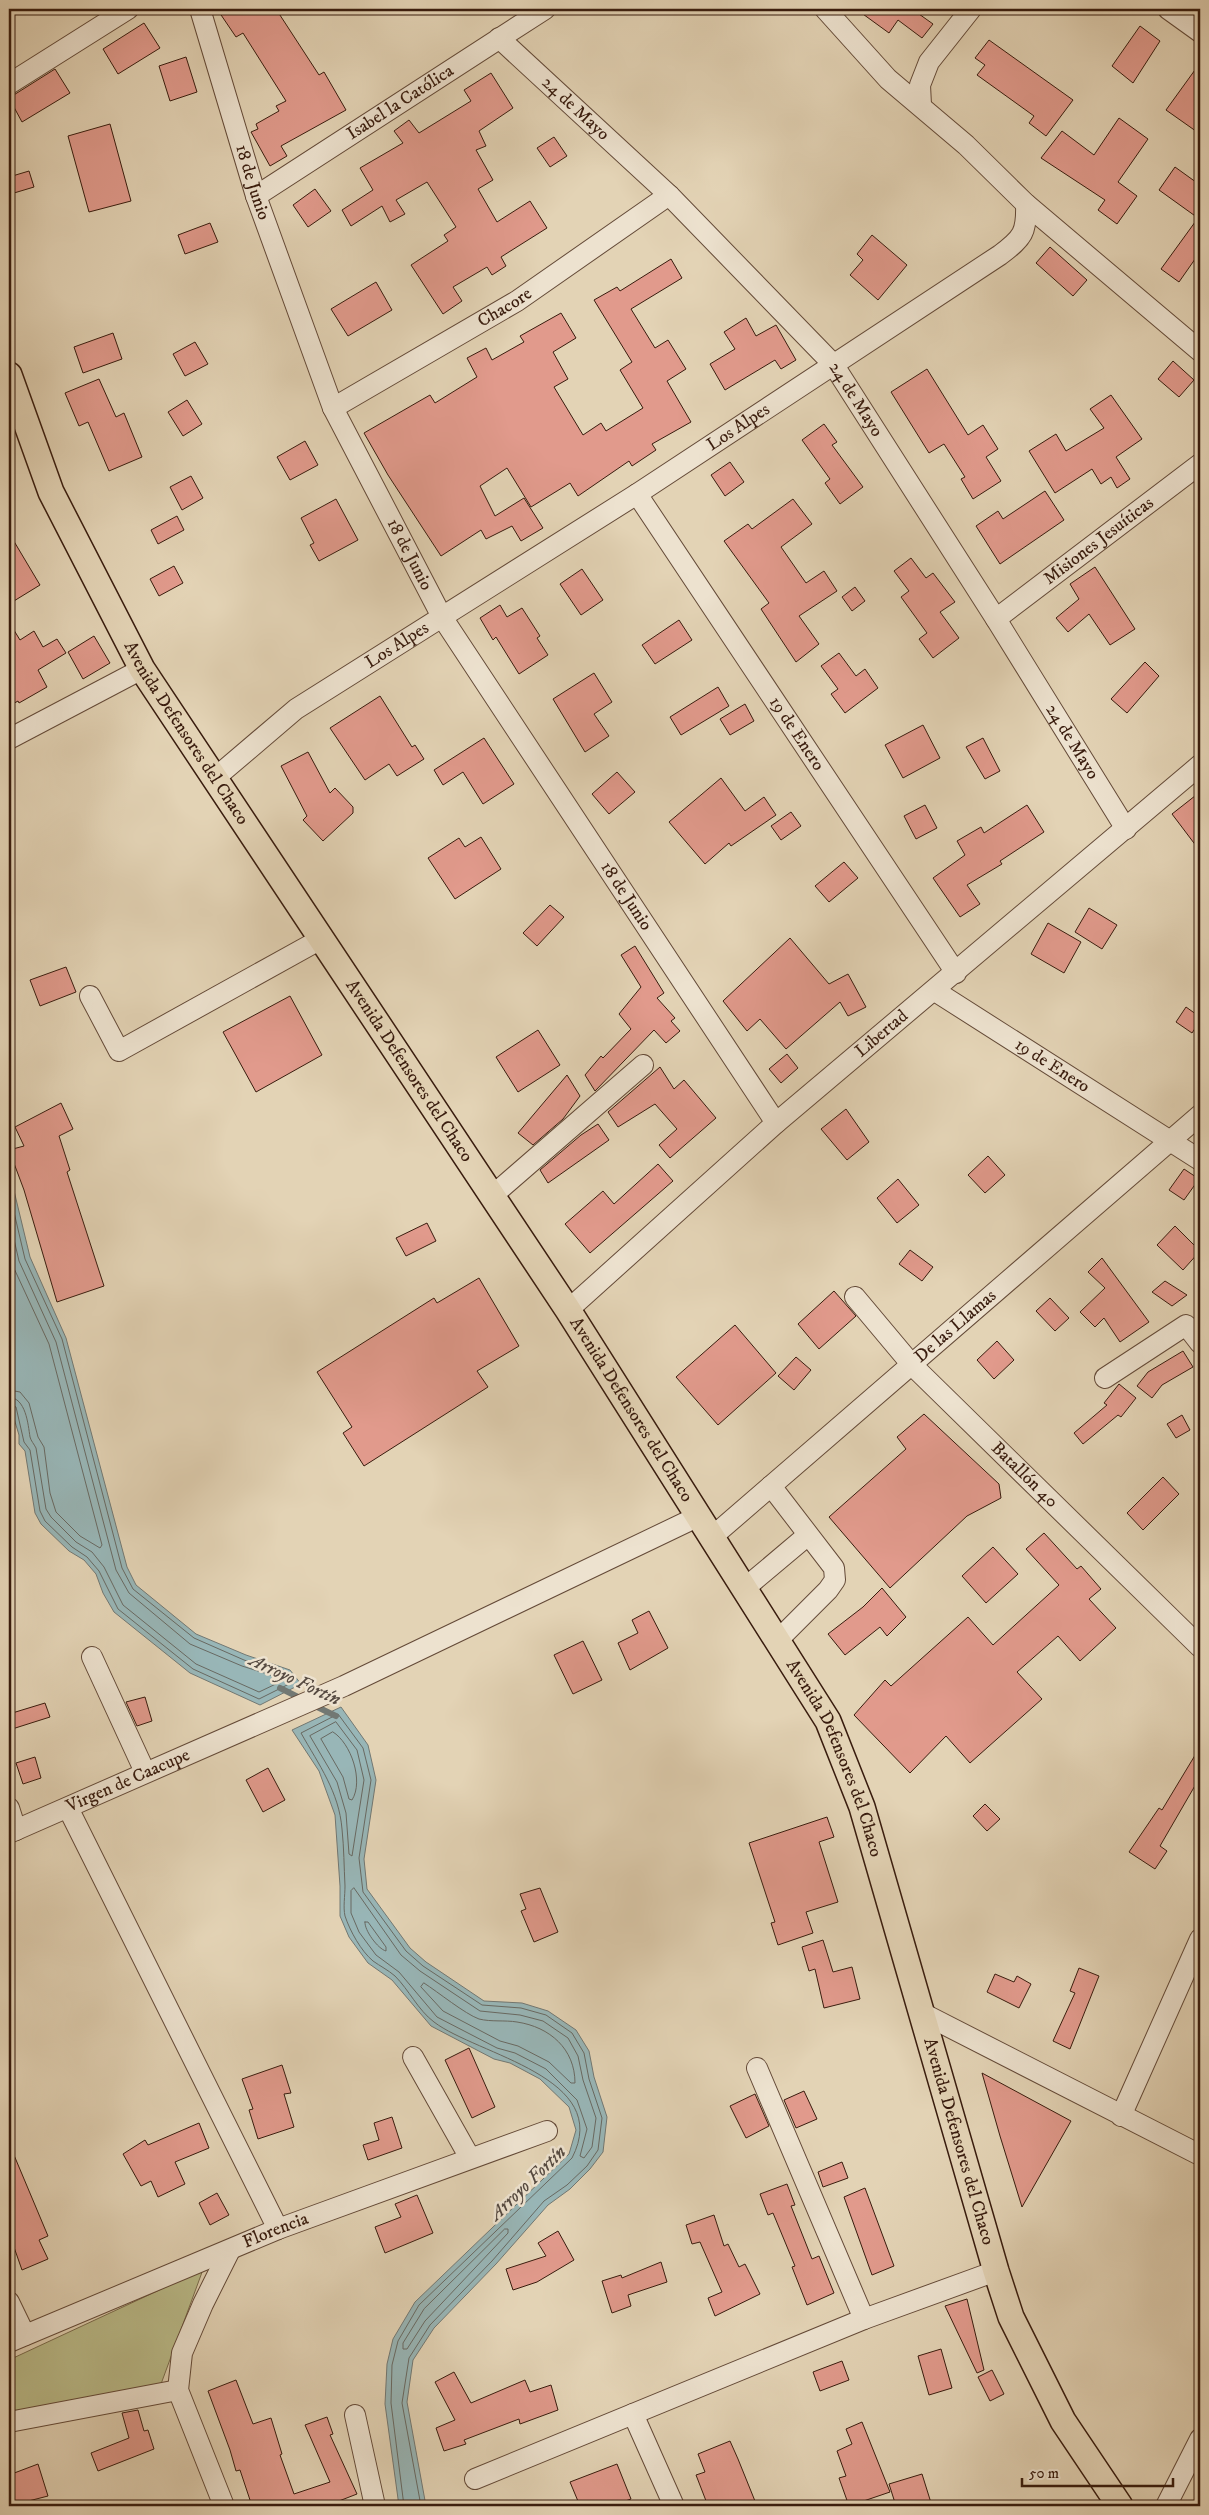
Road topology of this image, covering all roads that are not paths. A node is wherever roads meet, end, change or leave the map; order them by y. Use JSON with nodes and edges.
{"nodes":[{"id":1,"x":128,"y":9,"type":"edge"},
{"id":2,"x":200,"y":9,"type":"edge"},
{"id":3,"x":545,"y":9,"type":"edge"},
{"id":4,"x":825,"y":9,"type":"edge"},
{"id":5,"x":971,"y":9,"type":"edge"},
{"id":6,"x":1168,"y":9,"type":"edge"},
{"id":7,"x":1200,"y":32,"type":"edge"},
{"id":8,"x":499,"y":38,"type":"junction"},
{"id":9,"x":9,"y":84,"type":"edge"},
{"id":10,"x":921,"y":105,"type":"junction"},
{"id":11,"x":670,"y":195,"type":"junction"},
{"id":12,"x":256,"y":196,"type":"junction"},
{"id":13,"x":1026,"y":204,"type":"junction"},
{"id":14,"x":1200,"y":351,"type":"edge"},
{"id":15,"x":833,"y":364,"type":"junction"},
{"id":16,"x":9,"y":375,"type":"edge"},
{"id":17,"x":333,"y":408,"type":"junction"},
{"id":18,"x":1200,"y":464,"type":"edge"},
{"id":19,"x":637,"y":494,"type":"junction"},
{"id":20,"x":442,"y":617,"type":"junction"},
{"id":21,"x":996,"y":618,"type":"junction"},
{"id":22,"x":142,"y":669,"type":"junction"},
{"id":23,"x":9,"y":739,"type":"edge"},
{"id":24,"x":1200,"y":765,"type":"edge"},
{"id":25,"x":215,"y":778,"type":"junction"},
{"id":26,"x":1126,"y":829,"type":"junction"},
{"id":27,"x":321,"y":939,"type":"junction"},
{"id":28,"x":956,"y":973,"type":"junction"},
{"id":29,"x":935,"y":991,"type":"junction"},
{"id":30,"x":90,"y":996,"type":"dead end"},
{"id":31,"x":643,"y":1065,"type":"dead end"},
{"id":32,"x":1200,"y":1115,"type":"edge"},
{"id":33,"x":776,"y":1123,"type":"junction"},
{"id":34,"x":1170,"y":1141,"type":"junction"},
{"id":35,"x":1200,"y":1160,"type":"edge"},
{"id":36,"x":492,"y":1196,"type":"junction"},
{"id":37,"x":855,"y":1297,"type":"dead end"},
{"id":38,"x":568,"y":1310,"type":"junction"},
{"id":39,"x":1200,"y":1343,"type":"edge"},
{"id":40,"x":912,"y":1365,"type":"junction"},
{"id":41,"x":1104,"y":1378,"type":"dead end"},
{"id":42,"x":771,"y":1486,"type":"junction"},
{"id":43,"x":699,"y":1516,"type":"junction"},
{"id":44,"x":808,"y":1535,"type":"junction"},
{"id":45,"x":712,"y":1537,"type":"junction"},
{"id":46,"x":745,"y":1588,"type":"junction"},
{"id":47,"x":778,"y":1640,"type":"junction"},
{"id":48,"x":1200,"y":1647,"type":"edge"},
{"id":49,"x":92,"y":1657,"type":"dead end"},
{"id":50,"x":145,"y":1772,"type":"junction"},
{"id":51,"x":9,"y":1808,"type":"edge"},
{"id":52,"x":68,"y":1808,"type":"junction"},
{"id":53,"x":13,"y":1831,"type":"edge"},
{"id":54,"x":1200,"y":1939,"type":"edge"},
{"id":55,"x":920,"y":2012,"type":"junction"},
{"id":56,"x":412,"y":2056,"type":"dead end"},
{"id":57,"x":757,"y":2068,"type":"dead end"},
{"id":58,"x":1121,"y":2116,"type":"junction"},
{"id":59,"x":547,"y":2132,"type":"dead end"},
{"id":60,"x":1200,"y":2155,"type":"edge"},
{"id":61,"x":470,"y":2158,"type":"junction"},
{"id":62,"x":278,"y":2229,"type":"junction"},
{"id":63,"x":230,"y":2250,"type":"junction"},
{"id":64,"x":996,"y":2271,"type":"junction"},
{"id":65,"x":9,"y":2302,"type":"edge"},
{"id":66,"x":864,"y":2319,"type":"junction"},
{"id":67,"x":17,"y":2339,"type":"edge"},
{"id":68,"x":178,"y":2390,"type":"junction"},
{"id":69,"x":634,"y":2414,"type":"junction"},
{"id":70,"x":355,"y":2415,"type":"dead end"},
{"id":71,"x":9,"y":2422,"type":"edge"},
{"id":72,"x":1200,"y":2439,"type":"edge"},
{"id":73,"x":475,"y":2479,"type":"dead end"},
{"id":74,"x":224,"y":2506,"type":"edge"},
{"id":75,"x":375,"y":2506,"type":"edge"},
{"id":76,"x":674,"y":2506,"type":"edge"},
{"id":77,"x":1120,"y":2506,"type":"edge"},
{"id":78,"x":1166,"y":2506,"type":"edge"}],
"edges":[{"from":1,"to":9,"type":"street"},
{"from":2,"to":12,"type":"street","name":"18 de Junio"},
{"from":3,"to":8,"type":"street","name":"Isabel la Católica"},
{"from":4,"to":10,"type":"street"},
{"from":5,"to":10,"type":"street"},
{"from":6,"to":7,"type":"street"},
{"from":8,"to":11,"type":"street","name":"24 de Mayo"},
{"from":8,"to":12,"type":"street","name":"Isabel la Católica"},
{"from":10,"to":13,"type":"street"},
{"from":11,"to":15,"type":"street","name":"24 de Mayo"},
{"from":11,"to":17,"type":"street","name":"Chacore"},
{"from":12,"to":17,"type":"street","name":"18 de Junio"},
{"from":13,"to":14,"type":"street"},
{"from":13,"to":15,"type":"street","name":"Los Alpes"},
{"from":15,"to":19,"type":"street","name":"Los Alpes"},
{"from":15,"to":21,"type":"street","name":"24 de Mayo"},
{"from":16,"to":22,"type":"main road","name":"Avenida Defensores del Chaco"},
{"from":17,"to":20,"type":"street","name":"18 de Junio"},
{"from":18,"to":21,"type":"street","name":"Misiones Jesuíticas"},
{"from":19,"to":20,"type":"street","name":"Los Alpes"},
{"from":19,"to":28,"type":"street","name":"19 de Enero"},
{"from":20,"to":25,"type":"street","name":"Los Alpes"},
{"from":20,"to":33,"type":"street","name":"18 de Junio"},
{"from":21,"to":26,"type":"street","name":"24 de Mayo"},
{"from":22,"to":23,"type":"street"},
{"from":22,"to":25,"type":"main road","name":"Avenida Defensores del Chaco"},
{"from":24,"to":26,"type":"street","name":"Libertad"},
{"from":25,"to":27,"type":"main road","name":"Avenida Defensores del Chaco"},
{"from":26,"to":28,"type":"street","name":"Libertad"},
{"from":27,"to":30,"type":"street"},
{"from":27,"to":36,"type":"main road","name":"Avenida Defensores del Chaco"},
{"from":28,"to":29,"type":"street","name":"Libertad"},
{"from":29,"to":33,"type":"street","name":"Libertad"},
{"from":29,"to":34,"type":"street","name":"19 de Enero"},
{"from":31,"to":36,"type":"street"},
{"from":32,"to":34,"type":"street","name":"De las Llamas"},
{"from":33,"to":38,"type":"street","name":"Libertad"},
{"from":34,"to":35,"type":"street","name":"19 de Enero"},
{"from":34,"to":40,"type":"street","name":"De las Llamas"},
{"from":36,"to":38,"type":"main road","name":"Avenida Defensores del Chaco"},
{"from":37,"to":40,"type":"street","name":"Batallón 40"},
{"from":38,"to":43,"type":"main road","name":"Avenida Defensores del Chaco"},
{"from":39,"to":41,"type":"street"},
{"from":40,"to":42,"type":"street","name":"De las Llamas"},
{"from":40,"to":48,"type":"street","name":"Batallón 40"},
{"from":42,"to":44,"type":"street"},
{"from":42,"to":45,"type":"street","name":"De las Llamas"},
{"from":43,"to":45,"type":"main road","name":"Avenida Defensores del Chaco"},
{"from":43,"to":50,"type":"street","name":"Virgen de Caacupe"},
{"from":44,"to":46,"type":"street"},
{"from":44,"to":47,"type":"street"},
{"from":45,"to":46,"type":"main road","name":"Avenida Defensores del Chaco"},
{"from":46,"to":47,"type":"main road","name":"Avenida Defensores del Chaco"},
{"from":47,"to":55,"type":"main road","name":"Avenida Defensores del Chaco"},
{"from":49,"to":50,"type":"street"},
{"from":50,"to":52,"type":"street","name":"Virgen de Caacupe"},
{"from":51,"to":53,"type":"street"},
{"from":52,"to":53,"type":"street","name":"Virgen de Caacupe"},
{"from":52,"to":62,"type":"street"},
{"from":54,"to":58,"type":"street"},
{"from":55,"to":58,"type":"street"},
{"from":55,"to":64,"type":"main road","name":"Avenida Defensores del Chaco"},
{"from":56,"to":61,"type":"street"},
{"from":57,"to":66,"type":"street"},
{"from":58,"to":60,"type":"street"},
{"from":59,"to":61,"type":"street","name":"Florencia"},
{"from":61,"to":62,"type":"street","name":"Florencia"},
{"from":62,"to":63,"type":"street","name":"Florencia"},
{"from":63,"to":67,"type":"street","name":"Florencia"},
{"from":63,"to":68,"type":"street"},
{"from":64,"to":66,"type":"street"},
{"from":64,"to":77,"type":"main road","name":"Avenida Defensores del Chaco"},
{"from":65,"to":67,"type":"street"},
{"from":66,"to":69,"type":"street"},
{"from":68,"to":71,"type":"street"},
{"from":68,"to":74,"type":"street"},
{"from":69,"to":73,"type":"street"},
{"from":69,"to":76,"type":"street"},
{"from":70,"to":75,"type":"street"},
{"from":72,"to":78,"type":"street"}]}
